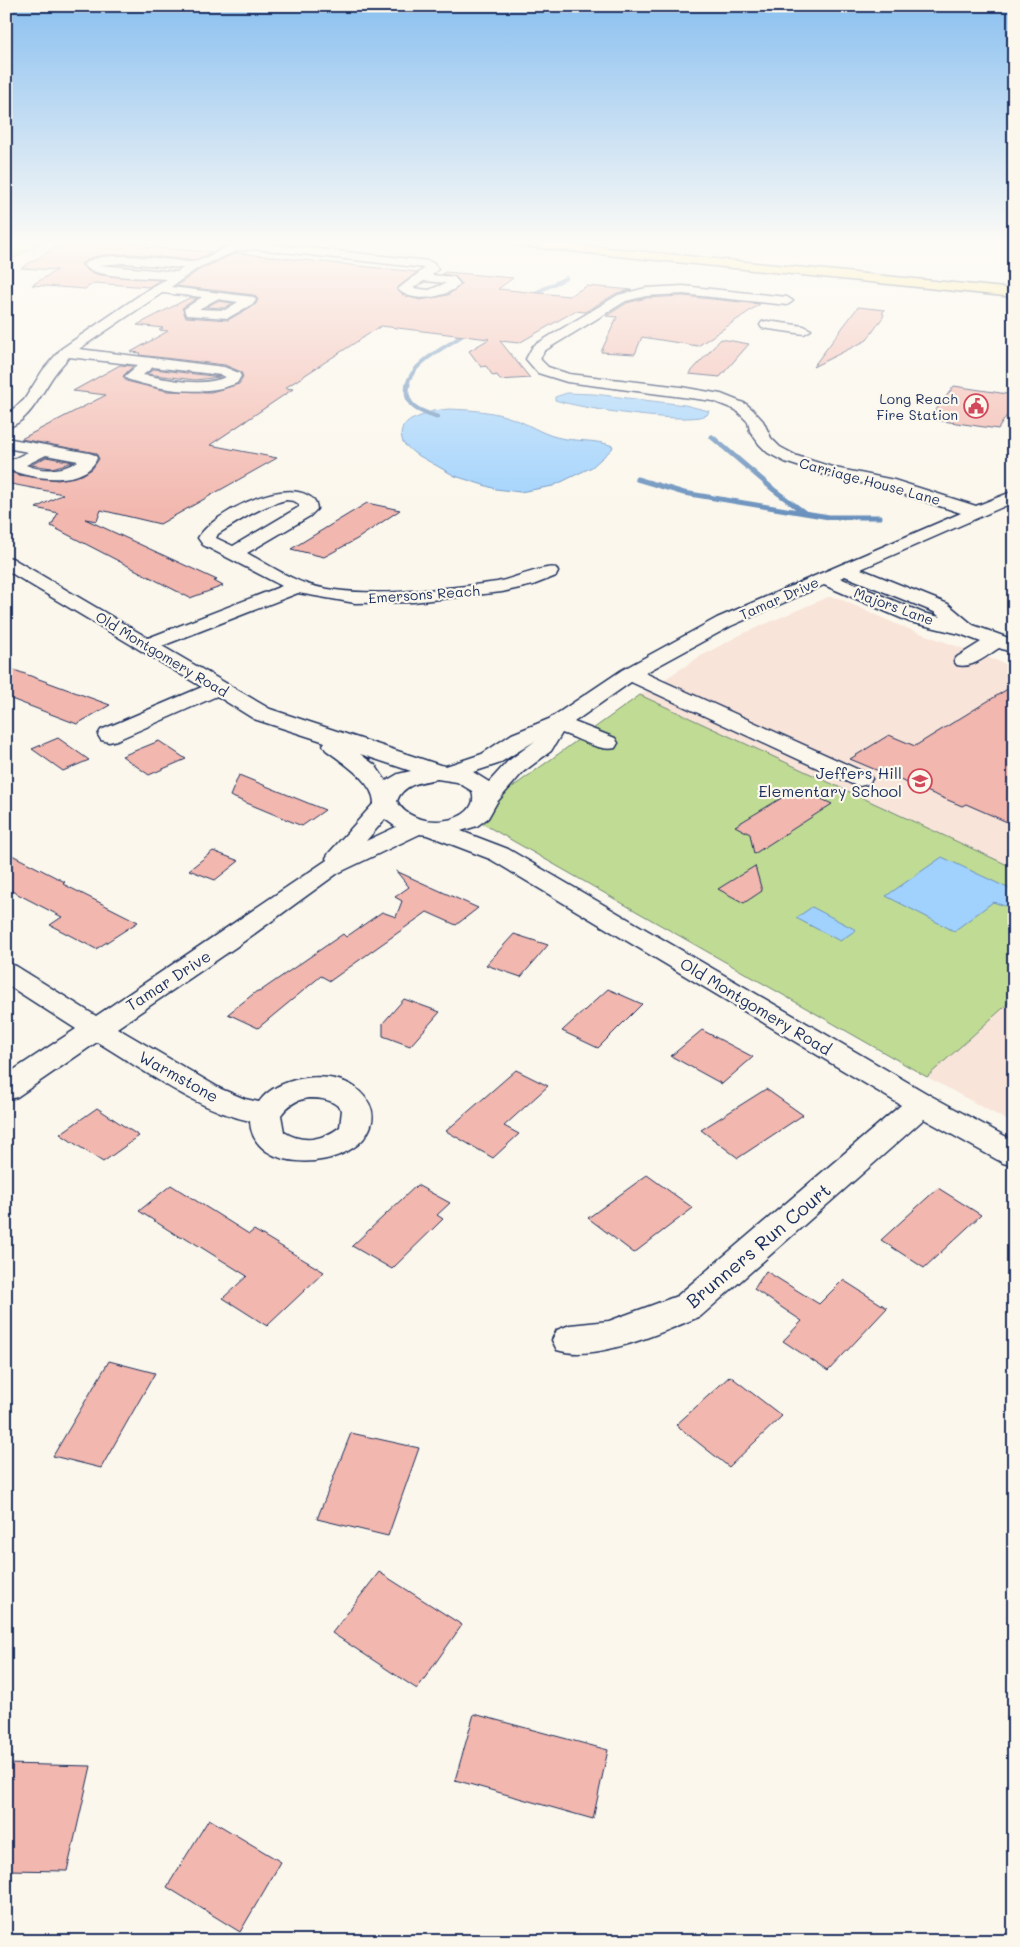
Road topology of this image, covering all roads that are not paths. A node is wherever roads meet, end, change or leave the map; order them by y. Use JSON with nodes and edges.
{"nodes":[{"id":1,"x":92,"y":334,"type":"edge"},
{"id":2,"x":564,"y":334,"type":"edge"},
{"id":3,"x":66,"y":352,"type":"junction"},
{"id":4,"x":150,"y":362,"type":"junction"},
{"id":5,"x":6,"y":423,"type":"edge"},
{"id":6,"x":6,"y":443,"type":"edge"},
{"id":7,"x":44,"y":450,"type":"dead end"},
{"id":8,"x":1014,"y":496,"type":"edge"},
{"id":9,"x":976,"y":512,"type":"junction"},
{"id":10,"x":232,"y":554,"type":"junction"},
{"id":11,"x":6,"y":562,"type":"edge"},
{"id":12,"x":844,"y":569,"type":"junction"},
{"id":13,"x":549,"y":572,"type":"dead end"},
{"id":14,"x":823,"y":578,"type":"junction"},
{"id":15,"x":297,"y":587,"type":"junction"},
{"id":16,"x":966,"y":629,"type":"junction"},
{"id":17,"x":1005,"y":644,"type":"edge"},
{"id":18,"x":147,"y":645,"type":"junction"},
{"id":19,"x":964,"y":661,"type":"dead end"},
{"id":20,"x":629,"y":674,"type":"junction"},
{"id":21,"x":218,"y":688,"type":"junction"},
{"id":22,"x":557,"y":724,"type":"junction"},
{"id":23,"x":109,"y":735,"type":"dead end"},
{"id":24,"x":323,"y":736,"type":"junction"},
{"id":25,"x":607,"y":743,"type":"dead end"},
{"id":26,"x":443,"y":773,"type":"junction"},
{"id":27,"x":860,"y":779,"type":"dead end"},
{"id":28,"x":385,"y":800,"type":"junction"},
{"id":29,"x":486,"y":803,"type":"junction"},
{"id":30,"x":424,"y":827,"type":"junction"},
{"id":31,"x":499,"y":854,"type":"junction"},
{"id":32,"x":329,"y":868,"type":"junction"},
{"id":33,"x":6,"y":972,"type":"edge"},
{"id":34,"x":95,"y":1028,"type":"junction"},
{"id":35,"x":6,"y":1090,"type":"edge"},
{"id":36,"x":922,"y":1104,"type":"junction"},
{"id":37,"x":266,"y":1114,"type":"dead end"},
{"id":38,"x":1014,"y":1156,"type":"edge"},
{"id":39,"x":570,"y":1340,"type":"dead end"}],
"edges":[{"from":1,"to":3,"type":"street"},
{"from":2,"to":9,"type":"street","name":"Carriage House Lane"},
{"from":3,"to":4,"type":"street"},
{"from":3,"to":5,"type":"street"},
{"from":4,"to":4,"type":"street"},
{"from":6,"to":7,"type":"street"},
{"from":8,"to":9,"type":"street","name":"Tamar Drive"},
{"from":9,"to":12,"type":"street","name":"Tamar Drive"},
{"from":10,"to":10,"type":"street","name":"Emersons Reach"},
{"from":10,"to":15,"type":"street","name":"Emersons Reach"},
{"from":11,"to":18,"type":"street","name":"Old Montgomery Road"},
{"from":12,"to":14,"type":"street","name":"Tamar Drive"},
{"from":12,"to":16,"type":"street","name":"Majors Lane"},
{"from":13,"to":15,"type":"street","name":"Emersons Reach"},
{"from":14,"to":16,"type":"street","name":"Majors Lane"},
{"from":14,"to":20,"type":"street","name":"Tamar Drive"},
{"from":15,"to":18,"type":"street"},
{"from":16,"to":17,"type":"street","name":"Majors Lane"},
{"from":17,"to":19,"type":"street"},
{"from":18,"to":21,"type":"street","name":"Old Montgomery Road"},
{"from":20,"to":22,"type":"street","name":"Tamar Drive"},
{"from":20,"to":27,"type":"street"},
{"from":21,"to":23,"type":"street"},
{"from":21,"to":24,"type":"street","name":"Old Montgomery Road"},
{"from":22,"to":25,"type":"street"},
{"from":22,"to":26,"type":"street","name":"Tamar Drive"},
{"from":22,"to":29,"type":"street","name":"Tamar Drive"},
{"from":24,"to":26,"type":"street","name":"Old Montgomery Road"},
{"from":24,"to":28,"type":"street","name":"Old Montgomery Road"},
{"from":26,"to":28,"type":"street","name":"Tamar Drive"},
{"from":26,"to":29,"type":"street","name":"Old Montgomery Road"},
{"from":28,"to":30,"type":"street","name":"Old Montgomery Road"},
{"from":28,"to":32,"type":"street","name":"Tamar Drive"},
{"from":29,"to":30,"type":"street","name":"Tamar Drive"},
{"from":29,"to":31,"type":"street"},
{"from":30,"to":31,"type":"street","name":"Old Montgomery Road"},
{"from":30,"to":32,"type":"street","name":"Tamar Drive"},
{"from":31,"to":36,"type":"street","name":"Old Montgomery Road"},
{"from":32,"to":34,"type":"street","name":"Tamar Drive"},
{"from":33,"to":34,"type":"street","name":"Warmstone"},
{"from":34,"to":35,"type":"street","name":"Tamar Drive"},
{"from":34,"to":37,"type":"street","name":"Warmstone"},
{"from":36,"to":38,"type":"street","name":"Old Montgomery Road"},
{"from":36,"to":39,"type":"street","name":"Brunners Run Court"}]}
